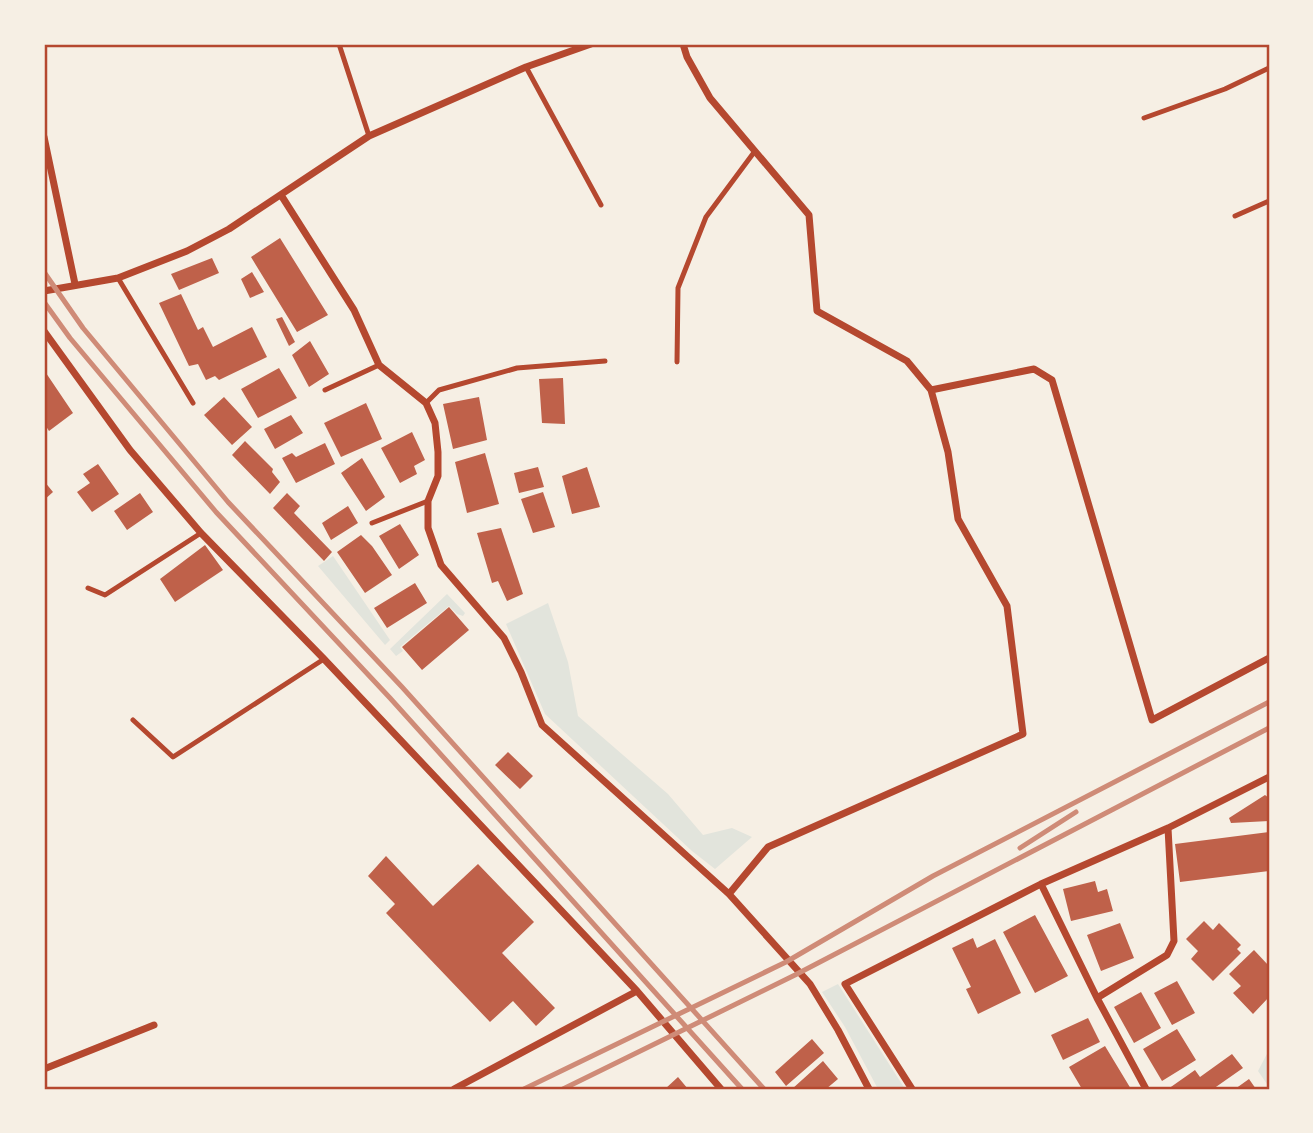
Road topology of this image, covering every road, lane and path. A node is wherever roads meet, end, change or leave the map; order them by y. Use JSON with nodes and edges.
{"nodes":[{"id":1,"x":339,"y":44,"type":"edge"},
{"id":2,"x":591,"y":44,"type":"edge"},
{"id":3,"x":683,"y":44,"type":"edge"},
{"id":4,"x":564,"y":48,"type":"edge"},
{"id":5,"x":526,"y":67,"type":"junction"},
{"id":6,"x":1269,"y":68,"type":"edge"},
{"id":7,"x":1144,"y":118,"type":"dead end"},
{"id":8,"x":369,"y":136,"type":"junction"},
{"id":9,"x":44,"y":137,"type":"edge"},
{"id":10,"x":755,"y":151,"type":"junction"},
{"id":11,"x":281,"y":195,"type":"junction"},
{"id":12,"x":1269,"y":201,"type":"edge"},
{"id":13,"x":601,"y":205,"type":"dead end"},
{"id":14,"x":1235,"y":216,"type":"dead end"},
{"id":15,"x":118,"y":278,"type":"junction"},
{"id":16,"x":75,"y":284,"type":"junction"},
{"id":17,"x":44,"y":291,"type":"edge"},
{"id":18,"x":44,"y":331,"type":"edge"},
{"id":19,"x":605,"y":361,"type":"dead end"},
{"id":20,"x":677,"y":362,"type":"dead end"},
{"id":21,"x":379,"y":365,"type":"junction"},
{"id":22,"x":325,"y":390,"type":"dead end"},
{"id":23,"x":931,"y":390,"type":"junction"},
{"id":24,"x":426,"y":403,"type":"junction"},
{"id":25,"x":193,"y":404,"type":"dead end"},
{"id":26,"x":428,"y":501,"type":"junction"},
{"id":27,"x":372,"y":523,"type":"dead end"},
{"id":28,"x":201,"y":533,"type":"junction"},
{"id":29,"x":88,"y":588,"type":"dead end"},
{"id":30,"x":1269,"y":658,"type":"edge"},
{"id":31,"x":324,"y":659,"type":"junction"},
{"id":32,"x":133,"y":720,"type":"dead end"},
{"id":33,"x":1269,"y":776,"type":"edge"},
{"id":34,"x":1168,"y":828,"type":"junction"},
{"id":35,"x":1041,"y":884,"type":"junction"},
{"id":36,"x":729,"y":894,"type":"junction"},
{"id":37,"x":636,"y":991,"type":"junction"},
{"id":38,"x":1097,"y":998,"type":"junction"},
{"id":39,"x":154,"y":1025,"type":"dead end"},
{"id":40,"x":44,"y":1069,"type":"edge"},
{"id":41,"x":454,"y":1089,"type":"edge"},
{"id":42,"x":721,"y":1089,"type":"edge"},
{"id":43,"x":869,"y":1089,"type":"edge"},
{"id":44,"x":912,"y":1089,"type":"edge"},
{"id":45,"x":1146,"y":1089,"type":"edge"}],
"edges":[{"from":1,"to":8,"type":"lane"},
{"from":2,"to":4,"type":"street"},
{"from":3,"to":10,"type":"street"},
{"from":4,"to":5,"type":"street"},
{"from":5,"to":8,"type":"street"},
{"from":5,"to":13,"type":"lane"},
{"from":6,"to":7,"type":"lane"},
{"from":8,"to":11,"type":"street"},
{"from":9,"to":16,"type":"street"},
{"from":10,"to":20,"type":"lane"},
{"from":10,"to":23,"type":"street"},
{"from":11,"to":15,"type":"street"},
{"from":11,"to":21,"type":"street"},
{"from":12,"to":14,"type":"lane"},
{"from":15,"to":16,"type":"street"},
{"from":15,"to":25,"type":"lane"},
{"from":16,"to":17,"type":"street"},
{"from":18,"to":28,"type":"street"},
{"from":19,"to":24,"type":"lane"},
{"from":21,"to":22,"type":"lane"},
{"from":21,"to":24,"type":"street"},
{"from":23,"to":30,"type":"street"},
{"from":23,"to":36,"type":"street"},
{"from":24,"to":26,"type":"street"},
{"from":26,"to":27,"type":"lane"},
{"from":26,"to":36,"type":"street"},
{"from":28,"to":29,"type":"lane"},
{"from":28,"to":31,"type":"street"},
{"from":31,"to":32,"type":"lane"},
{"from":31,"to":37,"type":"street"},
{"from":33,"to":34,"type":"street"},
{"from":34,"to":35,"type":"street"},
{"from":34,"to":38,"type":"street"},
{"from":35,"to":38,"type":"street"},
{"from":35,"to":44,"type":"street"},
{"from":36,"to":43,"type":"street"},
{"from":37,"to":41,"type":"street"},
{"from":37,"to":42,"type":"street"},
{"from":38,"to":45,"type":"street"},
{"from":39,"to":40,"type":"street"}]}
